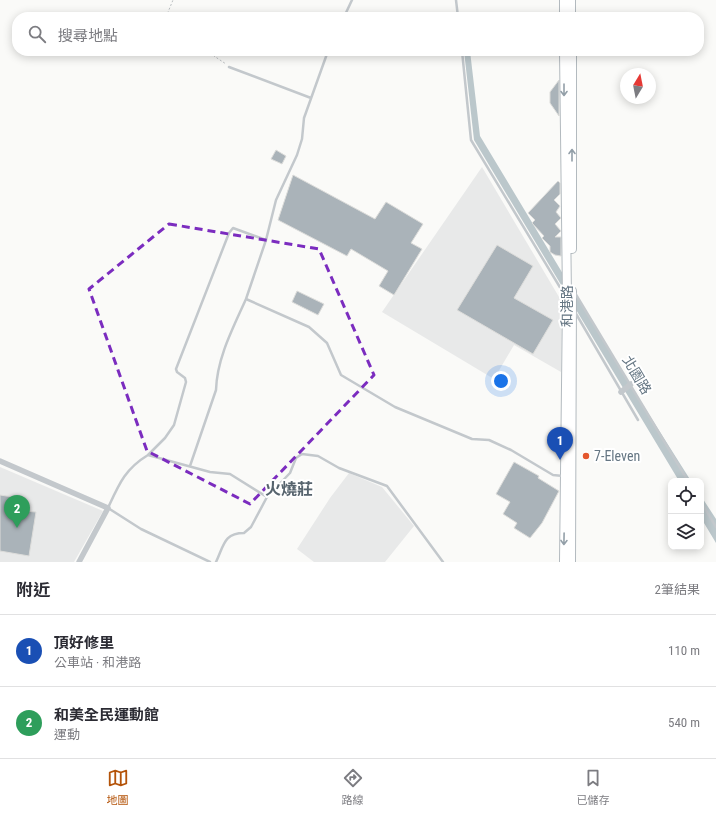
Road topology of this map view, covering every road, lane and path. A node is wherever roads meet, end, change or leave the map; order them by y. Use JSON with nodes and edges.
{"nodes":[{"id":1,"x":173,"y":0,"type":"edge"},
{"id":2,"x":352,"y":0,"type":"edge"},
{"id":3,"x":456,"y":0,"type":"edge"},
{"id":4,"x":564,"y":0,"type":"edge"},
{"id":5,"x":571,"y":0,"type":"edge"},
{"id":6,"x":168,"y":12,"type":"edge"},
{"id":7,"x":346,"y":12,"type":"edge"},
{"id":8,"x":457,"y":12,"type":"edge"},
{"id":9,"x":564,"y":12,"type":"edge"},
{"id":10,"x":571,"y":12,"type":"edge"},
{"id":11,"x":214,"y":56,"type":"edge"},
{"id":12,"x":326,"y":56,"type":"edge"},
{"id":13,"x":463,"y":56,"type":"edge"},
{"id":14,"x":564,"y":56,"type":"edge"},
{"id":15,"x":572,"y":56,"type":"edge"},
{"id":16,"x":229,"y":67,"type":"joint"},
{"id":17,"x":310,"y":98,"type":"junction"},
{"id":18,"x":266,"y":240,"type":"junction"},
{"id":19,"x":569,"y":290,"type":"junction"},
{"id":20,"x":246,"y":299,"type":"junction"},
{"id":21,"x":573,"y":309,"type":"junction"},
{"id":22,"x":631,"y":384,"type":"junction"},
{"id":23,"x":621,"y":392,"type":"junction"},
{"id":24,"x":569,"y":407,"type":"junction"},
{"id":25,"x":638,"y":420,"type":"dead end"},
{"id":26,"x":148,"y":455,"type":"junction"},
{"id":27,"x":0,"y":461,"type":"edge"},
{"id":28,"x":190,"y":466,"type":"junction"},
{"id":29,"x":568,"y":477,"type":"junction"},
{"id":30,"x":686,"y":478,"type":"edge"},
{"id":31,"x":267,"y":497,"type":"junction"},
{"id":32,"x":704,"y":507,"type":"edge"},
{"id":33,"x":108,"y":508,"type":"junction"},
{"id":34,"x":716,"y":527,"type":"edge"},
{"id":35,"x":78,"y":562,"type":"edge"},
{"id":36,"x":210,"y":562,"type":"edge"},
{"id":37,"x":216,"y":562,"type":"edge"},
{"id":38,"x":443,"y":562,"type":"edge"},
{"id":39,"x":564,"y":562,"type":"edge"},
{"id":40,"x":571,"y":562,"type":"edge"}],
"edges":[{"from":1,"to":6,"type":"path"},
{"from":2,"to":7,"type":"lane"},
{"from":3,"to":8,"type":"lane"},
{"from":4,"to":9,"type":"main road"},
{"from":5,"to":10,"type":"main road"},
{"from":11,"to":16,"type":"path"},
{"from":12,"to":17,"type":"lane"},
{"from":13,"to":19,"type":"lane","name":"北園路"},
{"from":14,"to":19,"type":"main road","name":"和港路","one_way":true},
{"from":19,"to":15,"type":"main road","name":"和港路","one_way":true},
{"from":16,"to":17,"type":"lane"},
{"from":17,"to":18,"type":"lane"},
{"from":18,"to":20,"type":"lane"},
{"from":18,"to":26,"type":"lane"},
{"from":19,"to":21,"type":"main road","name":"和港路"},
{"from":19,"to":22,"type":"lane","name":"北園路"},
{"from":19,"to":24,"type":"main road","name":"和港路"},
{"from":20,"to":28,"type":"lane"},
{"from":20,"to":29,"type":"lane"},
{"from":21,"to":23,"type":"lane"},
{"from":21,"to":24,"type":"main road","name":"和港路"},
{"from":22,"to":23,"type":"street"},
{"from":22,"to":30,"type":"lane","name":"北園路"},
{"from":23,"to":25,"type":"lane"},
{"from":24,"to":29,"type":"main road","name":"和港路"},
{"from":26,"to":28,"type":"lane"},
{"from":26,"to":33,"type":"lane"},
{"from":27,"to":33,"type":"street"},
{"from":28,"to":31,"type":"lane"},
{"from":29,"to":39,"type":"main road","name":"和港路","one_way":true},
{"from":29,"to":40,"type":"main road","name":"和港路"},
{"from":31,"to":37,"type":"lane"},
{"from":31,"to":38,"type":"lane"},
{"from":32,"to":34,"type":"lane"},
{"from":33,"to":35,"type":"street"},
{"from":33,"to":36,"type":"lane"}]}
